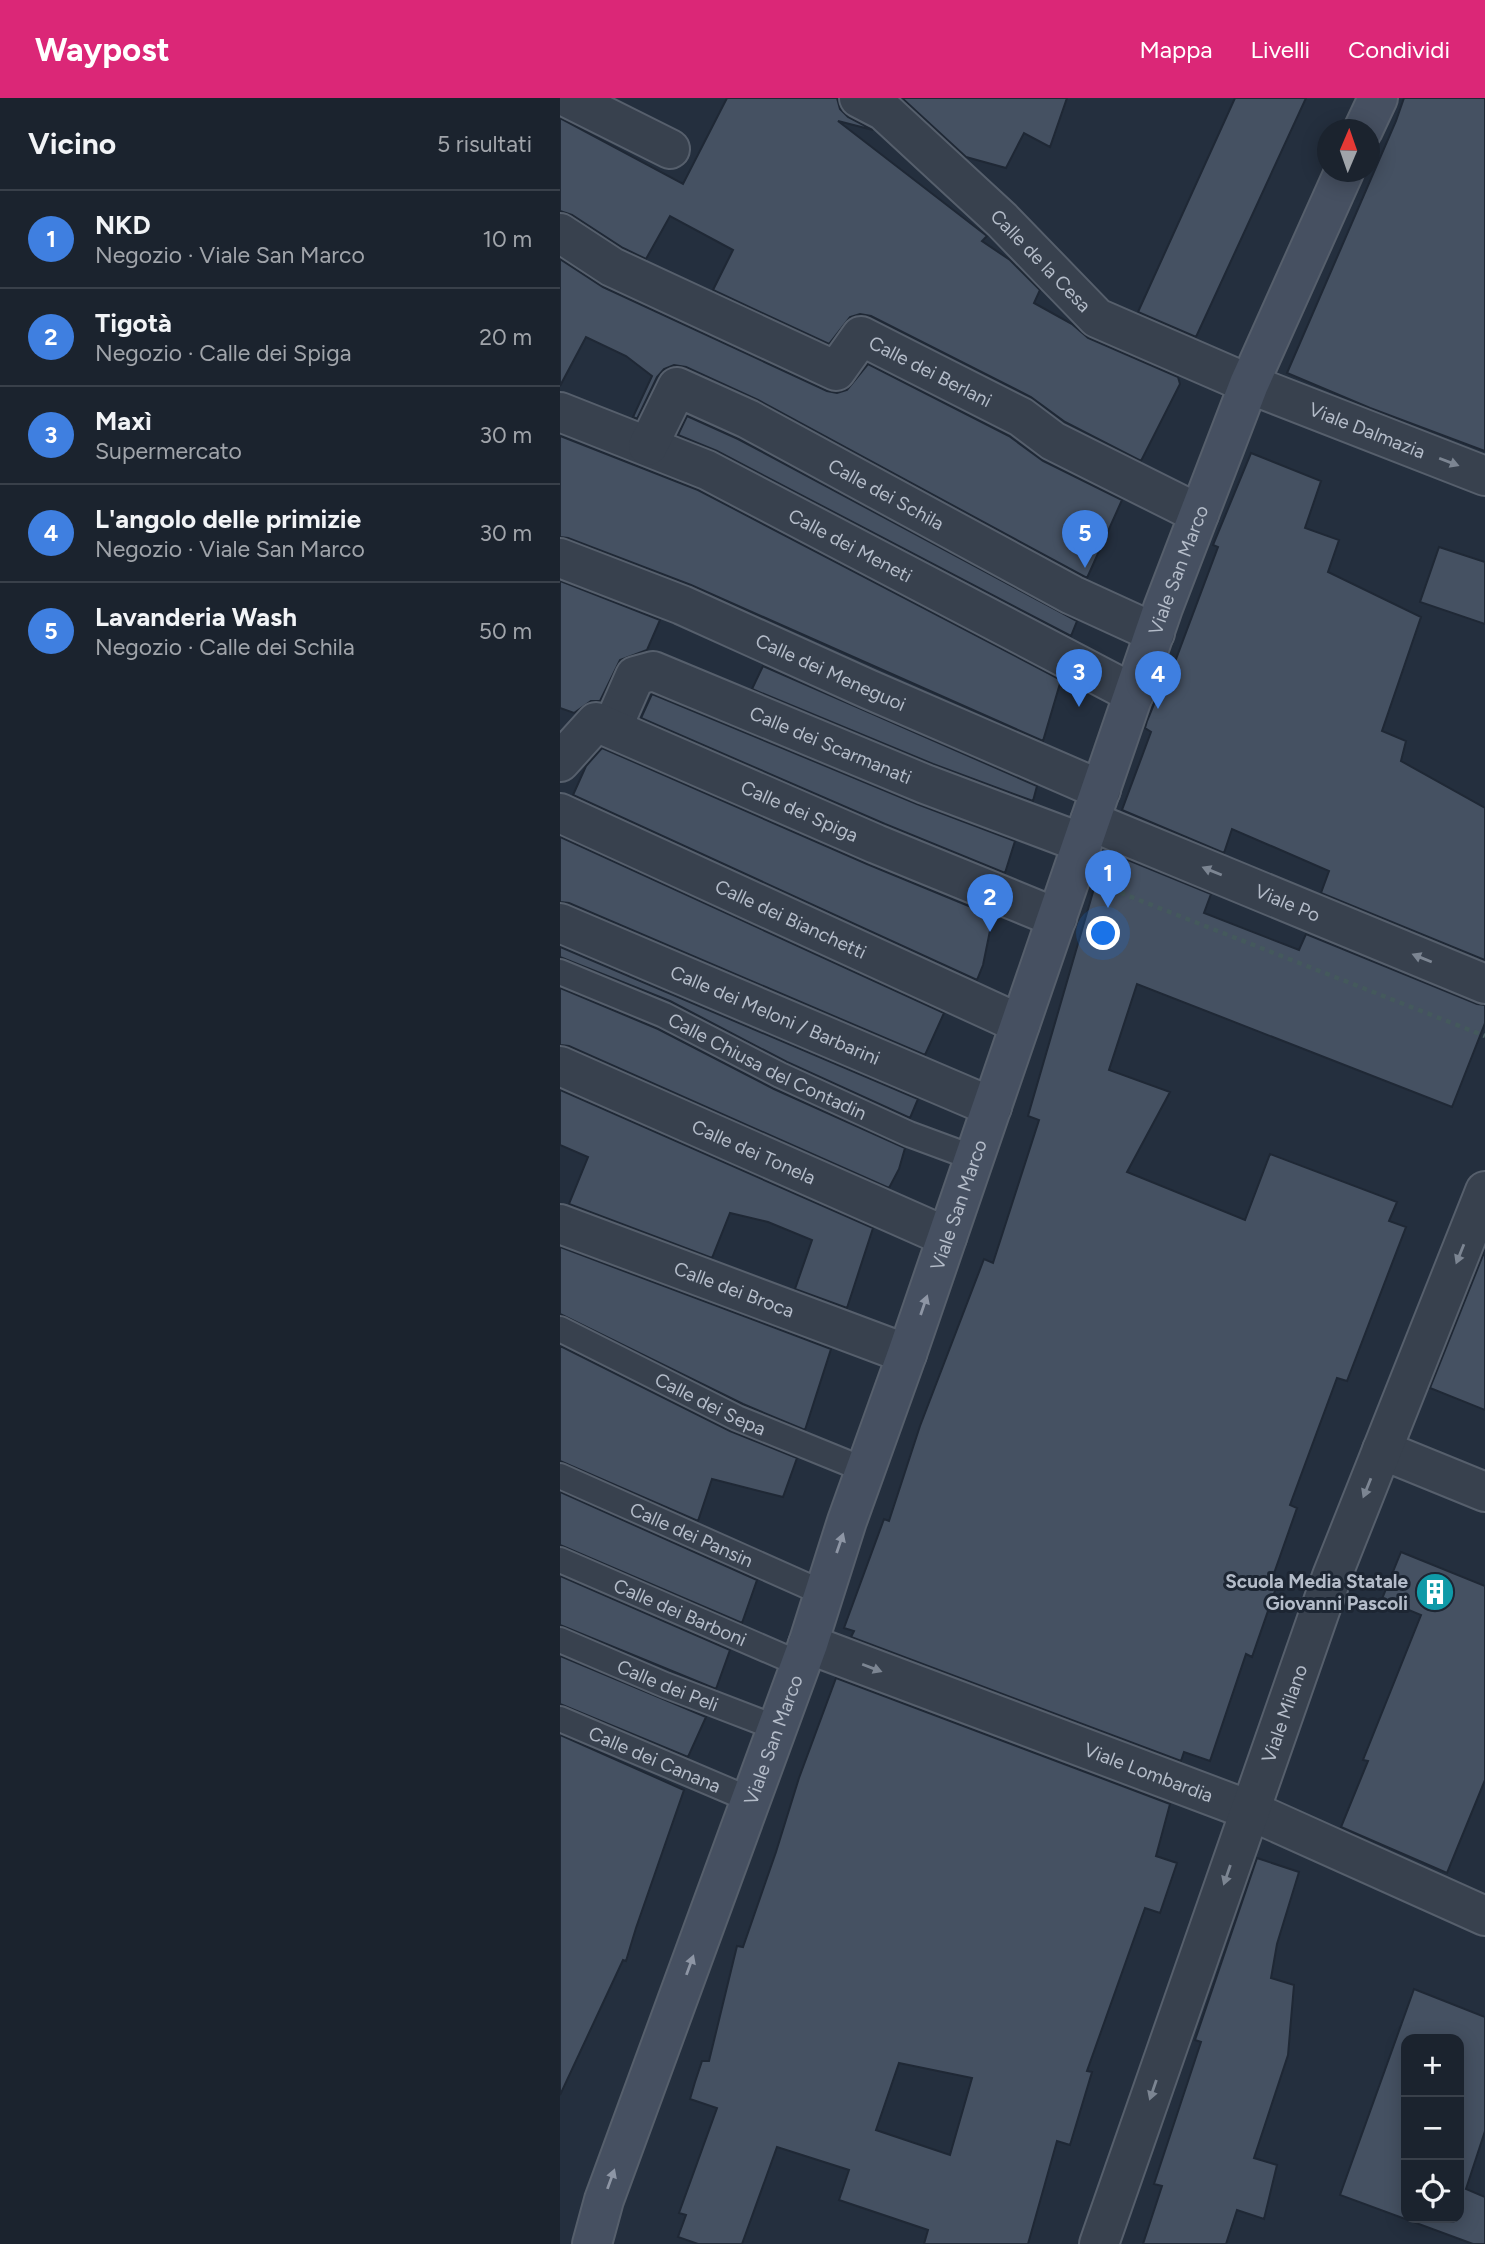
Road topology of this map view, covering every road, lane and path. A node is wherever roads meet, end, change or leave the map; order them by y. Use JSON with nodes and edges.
{"nodes":[{"id":1,"x":568,"y":98,"type":"edge"},
{"id":2,"x":859,"y":98,"type":"edge"},
{"id":3,"x":1378,"y":98,"type":"edge"},
{"id":4,"x":1368,"y":119,"type":"edge"},
{"id":5,"x":670,"y":149,"type":"dead end"},
{"id":6,"x":1340,"y":182,"type":"edge"},
{"id":7,"x":560,"y":233,"type":"edge"},
{"id":8,"x":1249,"y":384,"type":"junction"},
{"id":9,"x":560,"y":412,"type":"edge"},
{"id":10,"x":648,"y":446,"type":"junction"},
{"id":11,"x":1485,"y":476,"type":"edge"},
{"id":12,"x":1199,"y":514,"type":"junction"},
{"id":13,"x":560,"y":558,"type":"edge"},
{"id":14,"x":1155,"y":632,"type":"junction"},
{"id":15,"x":1134,"y":694,"type":"junction"},
{"id":16,"x":612,"y":728,"type":"junction"},
{"id":17,"x":560,"y":762,"type":"edge"},
{"id":18,"x":560,"y":813,"type":"edge"},
{"id":19,"x":1091,"y":818,"type":"junction"},
{"id":20,"x":1108,"y":888,"type":"dead end"},
{"id":21,"x":1057,"y":918,"type":"junction"},
{"id":22,"x":560,"y":923,"type":"edge"},
{"id":23,"x":560,"y":972,"type":"edge"},
{"id":24,"x":1485,"y":984,"type":"edge"},
{"id":25,"x":1020,"y":1024,"type":"junction"},
{"id":26,"x":1485,"y":1036,"type":"edge"},
{"id":27,"x":560,"y":1066,"type":"edge"},
{"id":28,"x":992,"y":1107,"type":"junction"},
{"id":29,"x":974,"y":1158,"type":"junction"},
{"id":30,"x":1485,"y":1191,"type":"edge"},
{"id":31,"x":560,"y":1224,"type":"edge"},
{"id":32,"x":947,"y":1237,"type":"junction"},
{"id":33,"x":560,"y":1329,"type":"edge"},
{"id":34,"x":907,"y":1354,"type":"junction"},
{"id":35,"x":1382,"y":1450,"type":"junction"},
{"id":36,"x":865,"y":1470,"type":"junction"},
{"id":37,"x":560,"y":1476,"type":"edge"},
{"id":38,"x":1485,"y":1492,"type":"edge"},
{"id":39,"x":560,"y":1560,"type":"edge"},
{"id":40,"x":823,"y":1594,"type":"junction"},
{"id":41,"x":560,"y":1640,"type":"edge"},
{"id":42,"x":804,"y":1654,"type":"junction"},
{"id":43,"x":560,"y":1719,"type":"edge"},
{"id":44,"x":777,"y":1728,"type":"junction"},
{"id":45,"x":751,"y":1800,"type":"junction"},
{"id":46,"x":1249,"y":1810,"type":"junction"},
{"id":47,"x":1485,"y":1916,"type":"edge"},
{"id":48,"x":592,"y":2244,"type":"edge"},
{"id":49,"x":1100,"y":2244,"type":"edge"}],
"edges":[{"from":1,"to":5,"type":"street"},
{"from":2,"to":8,"type":"street","name":"Calle de la Cesa"},
{"from":3,"to":4,"type":"street"},
{"from":6,"to":8,"type":"street","name":"Viale San Marco"},
{"from":7,"to":12,"type":"street","name":"Calle dei Berlani"},
{"from":8,"to":11,"type":"street","name":"Viale Dalmazia","one_way":true},
{"from":8,"to":12,"type":"street","name":"Viale San Marco"},
{"from":9,"to":10,"type":"street","name":"Calle dei Meneti"},
{"from":10,"to":14,"type":"street","name":"Calle dei Schila"},
{"from":10,"to":15,"type":"street","name":"Calle dei Meneti"},
{"from":12,"to":14,"type":"street","name":"Viale San Marco"},
{"from":13,"to":19,"type":"street","name":"Calle dei Meneguoi"},
{"from":14,"to":15,"type":"street","name":"Viale San Marco"},
{"from":15,"to":19,"type":"street","name":"Viale San Marco"},
{"from":16,"to":17,"type":"street"},
{"from":16,"to":19,"type":"street","name":"Calle dei Scarmanati"},
{"from":16,"to":21,"type":"street","name":"Calle dei Spiga"},
{"from":18,"to":25,"type":"street","name":"Calle dei Bianchetti"},
{"from":19,"to":21,"type":"street","name":"Viale San Marco"},
{"from":24,"to":19,"type":"street","name":"Viale Po","one_way":true},
{"from":20,"to":26,"type":"path"},
{"from":21,"to":25,"type":"street","name":"Viale San Marco"},
{"from":22,"to":28,"type":"street","name":"Calle dei Meloni / Barbarini"},
{"from":23,"to":29,"type":"lane","name":"Calle Chiusa del Contadin"},
{"from":25,"to":28,"type":"street","name":"Viale San Marco"},
{"from":27,"to":32,"type":"street","name":"Calle dei Tonela"},
{"from":28,"to":29,"type":"street","name":"Viale San Marco"},
{"from":29,"to":32,"type":"street","name":"Viale San Marco"},
{"from":30,"to":35,"type":"street","name":"Viale Milano","one_way":true},
{"from":31,"to":34,"type":"street","name":"Calle dei Broca"},
{"from":34,"to":32,"type":"street","name":"Viale San Marco","one_way":true},
{"from":33,"to":36,"type":"lane","name":"Calle dei Sepa"},
{"from":34,"to":36,"type":"street","name":"Viale San Marco"},
{"from":35,"to":38,"type":"street"},
{"from":35,"to":46,"type":"street","name":"Viale Milano","one_way":true},
{"from":40,"to":36,"type":"street","name":"Viale San Marco","one_way":true},
{"from":37,"to":40,"type":"lane","name":"Calle dei Pansin"},
{"from":39,"to":42,"type":"lane","name":"Calle dei Barboni"},
{"from":40,"to":42,"type":"street","name":"Viale San Marco"},
{"from":41,"to":44,"type":"lane","name":"Calle dei Peli"},
{"from":42,"to":44,"type":"street","name":"Viale San Marco"},
{"from":42,"to":46,"type":"street","name":"Viale Lombardia","one_way":true},
{"from":43,"to":45,"type":"lane","name":"Calle dei Canana"},
{"from":44,"to":45,"type":"street","name":"Viale San Marco"},
{"from":48,"to":45,"type":"street","name":"Viale San Marco","one_way":true},
{"from":46,"to":47,"type":"street","name":"Viale Lombardia"},
{"from":46,"to":49,"type":"street","name":"Viale Milano","one_way":true}]}
